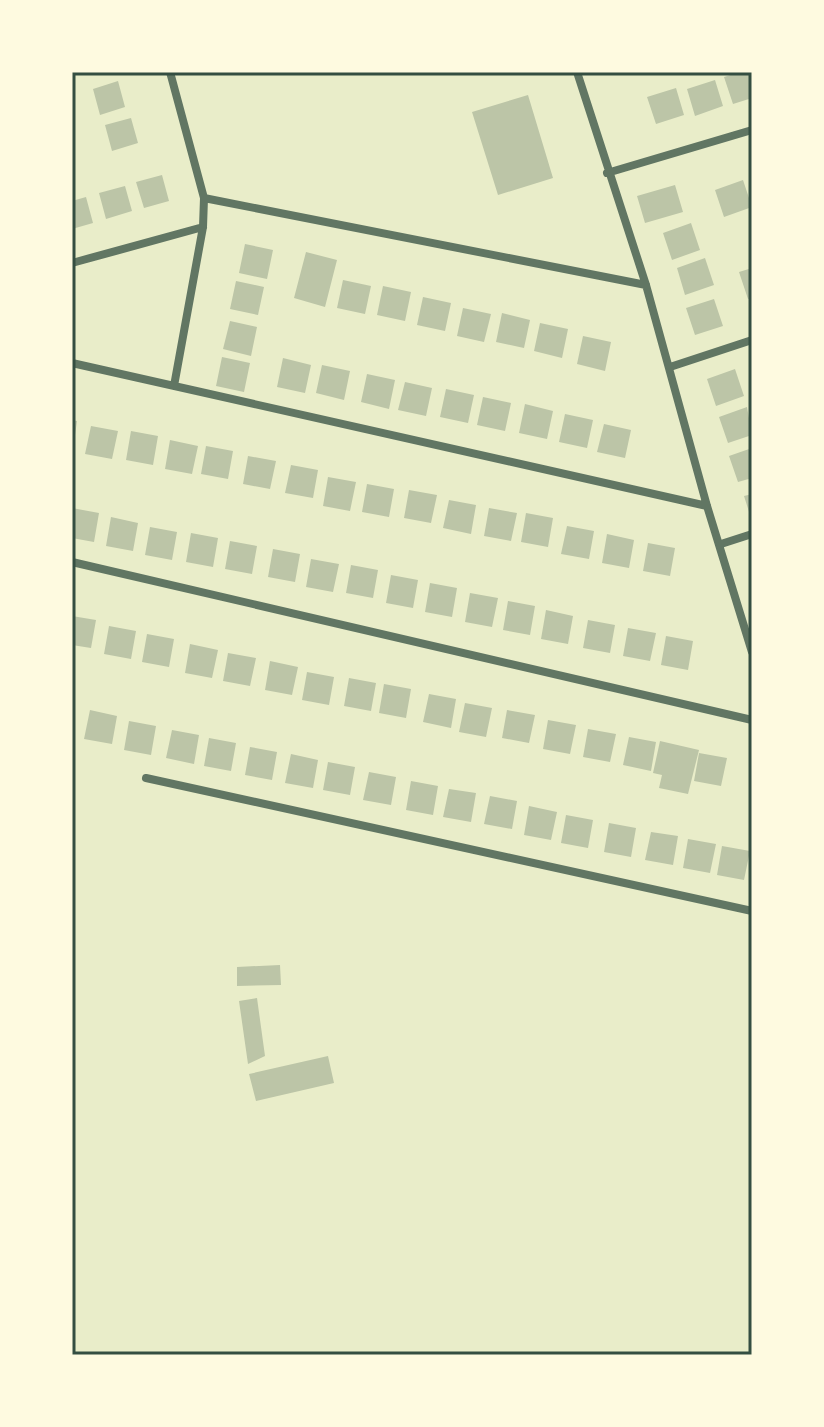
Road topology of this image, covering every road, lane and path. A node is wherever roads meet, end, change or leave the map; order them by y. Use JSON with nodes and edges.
{"nodes":[{"id":1,"x":170,"y":72,"type":"edge"},
{"id":2,"x":577,"y":72,"type":"edge"},
{"id":3,"x":752,"y":130,"type":"edge"},
{"id":4,"x":607,"y":173,"type":"junction"},
{"id":5,"x":204,"y":198,"type":"junction"},
{"id":6,"x":203,"y":227,"type":"junction"},
{"id":7,"x":72,"y":263,"type":"edge"},
{"id":8,"x":646,"y":285,"type":"junction"},
{"id":9,"x":752,"y":340,"type":"edge"},
{"id":10,"x":72,"y":363,"type":"edge"},
{"id":11,"x":670,"y":367,"type":"junction"},
{"id":12,"x":174,"y":386,"type":"junction"},
{"id":13,"x":707,"y":506,"type":"junction"},
{"id":14,"x":752,"y":534,"type":"edge"},
{"id":15,"x":721,"y":544,"type":"junction"},
{"id":16,"x":72,"y":562,"type":"edge"},
{"id":17,"x":752,"y":652,"type":"edge"},
{"id":18,"x":752,"y":720,"type":"edge"},
{"id":19,"x":146,"y":778,"type":"dead end"},
{"id":20,"x":752,"y":911,"type":"edge"}],
"edges":[{"from":1,"to":5,"type":"street"},
{"from":2,"to":4,"type":"street"},
{"from":3,"to":4,"type":"street"},
{"from":4,"to":8,"type":"street"},
{"from":5,"to":6,"type":"street"},
{"from":5,"to":8,"type":"street"},
{"from":6,"to":7,"type":"street"},
{"from":6,"to":12,"type":"street"},
{"from":8,"to":11,"type":"street"},
{"from":9,"to":11,"type":"street"},
{"from":10,"to":12,"type":"street"},
{"from":11,"to":13,"type":"street"},
{"from":12,"to":13,"type":"street"},
{"from":13,"to":15,"type":"street"},
{"from":14,"to":15,"type":"street"},
{"from":15,"to":17,"type":"street"},
{"from":16,"to":18,"type":"street"},
{"from":19,"to":20,"type":"street"}]}
